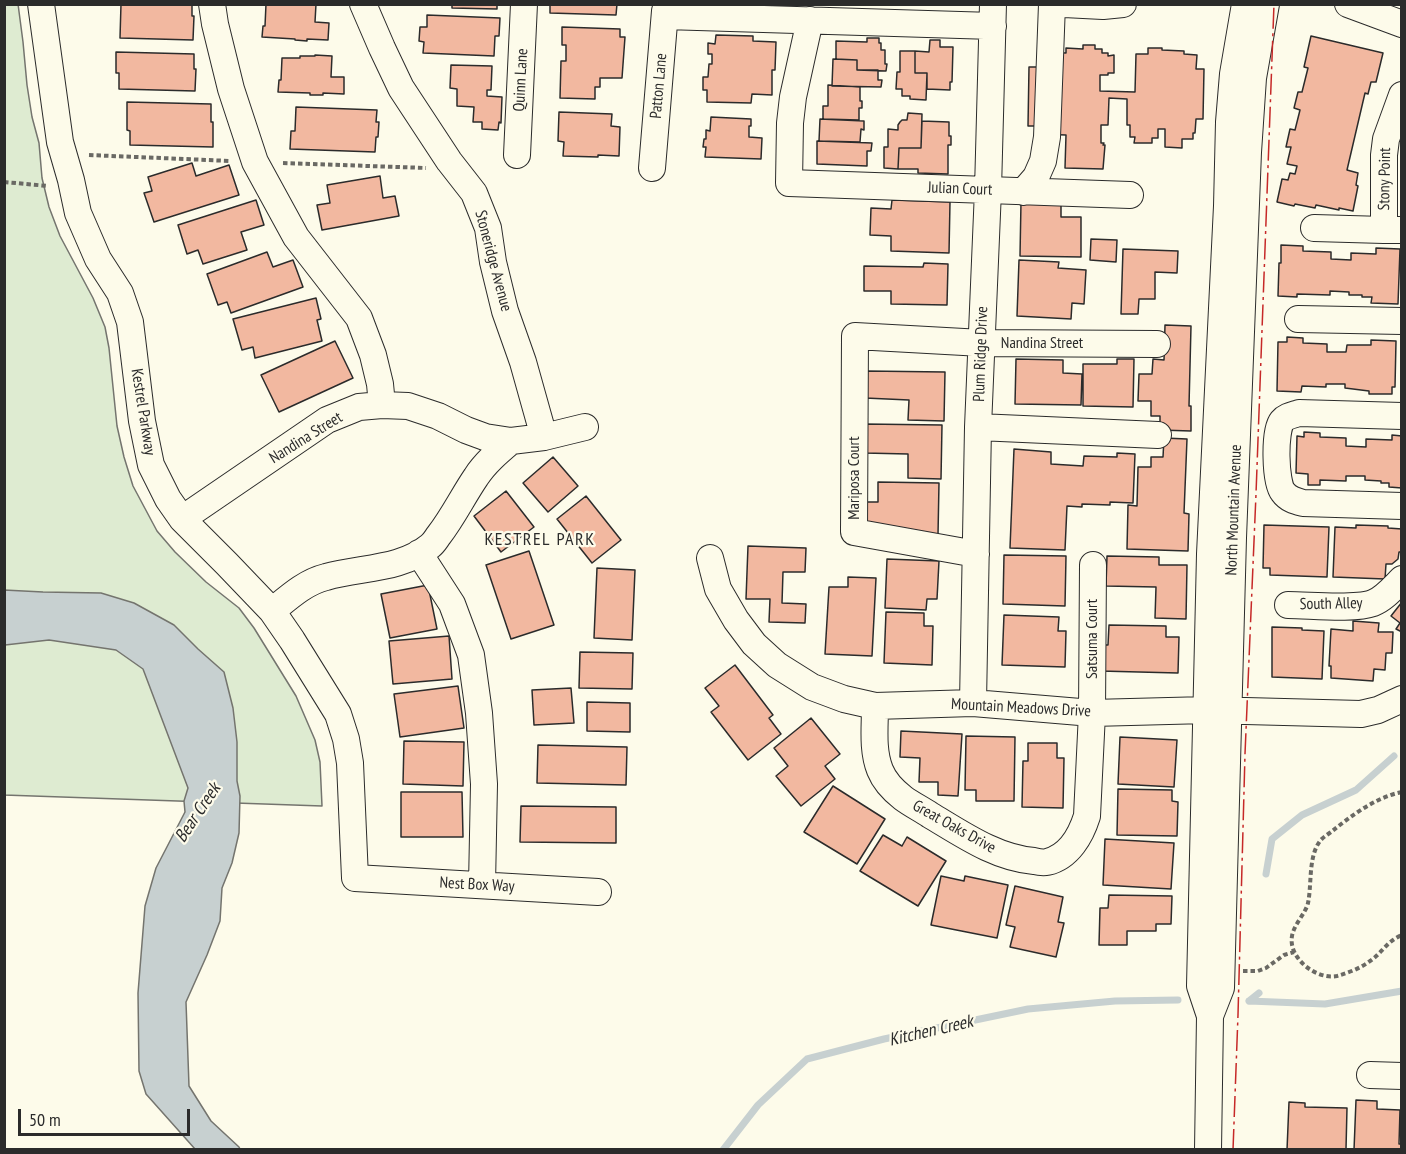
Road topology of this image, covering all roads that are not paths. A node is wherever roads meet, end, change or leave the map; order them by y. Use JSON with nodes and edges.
{"nodes":[{"id":1,"x":41,"y":4,"type":"edge"},
{"id":2,"x":212,"y":4,"type":"edge"},
{"id":3,"x":363,"y":4,"type":"edge"},
{"id":4,"x":524,"y":4,"type":"edge"},
{"id":5,"x":1052,"y":4,"type":"edge"},
{"id":6,"x":1064,"y":4,"type":"edge"},
{"id":7,"x":1123,"y":4,"type":"edge"},
{"id":8,"x":1245,"y":4,"type":"edge"},
{"id":9,"x":1266,"y":4,"type":"edge"},
{"id":10,"x":1348,"y":4,"type":"edge"},
{"id":11,"x":666,"y":10,"type":"edge"},
{"id":12,"x":993,"y":15,"type":"edge"},
{"id":13,"x":810,"y":20,"type":"junction"},
{"id":14,"x":1401,"y":24,"type":"edge"},
{"id":15,"x":1401,"y":95,"type":"edge"},
{"id":16,"x":517,"y":155,"type":"dead end"},
{"id":17,"x":652,"y":168,"type":"dead end"},
{"id":18,"x":988,"y":190,"type":"junction"},
{"id":19,"x":1023,"y":192,"type":"junction"},
{"id":20,"x":1130,"y":195,"type":"dead end"},
{"id":21,"x":1314,"y":228,"type":"dead end"},
{"id":22,"x":1393,"y":230,"type":"edge"},
{"id":23,"x":1298,"y":319,"type":"dead end"},
{"id":24,"x":1401,"y":321,"type":"edge"},
{"id":25,"x":855,"y":336,"type":"joint"},
{"id":26,"x":982,"y":343,"type":"junction"},
{"id":27,"x":1157,"y":344,"type":"dead end"},
{"id":28,"x":382,"y":405,"type":"junction"},
{"id":29,"x":1401,"y":416,"type":"edge"},
{"id":30,"x":585,"y":426,"type":"dead end"},
{"id":31,"x":978,"y":427,"type":"junction"},
{"id":32,"x":1158,"y":435,"type":"dead end"},
{"id":33,"x":544,"y":436,"type":"junction"},
{"id":34,"x":511,"y":441,"type":"junction"},
{"id":35,"x":1401,"y":506,"type":"edge"},
{"id":36,"x":182,"y":519,"type":"junction"},
{"id":37,"x":419,"y":553,"type":"junction"},
{"id":38,"x":976,"y":554,"type":"junction"},
{"id":39,"x":710,"y":558,"type":"dead end"},
{"id":40,"x":1092,"y":565,"type":"dead end"},
{"id":41,"x":1401,"y":579,"type":"edge"},
{"id":42,"x":1288,"y":605,"type":"dead end"},
{"id":43,"x":272,"y":611,"type":"junction"},
{"id":44,"x":973,"y":703,"type":"junction"},
{"id":45,"x":875,"y":706,"type":"junction"},
{"id":46,"x":1398,"y":709,"type":"edge"},
{"id":47,"x":1218,"y":710,"type":"junction"},
{"id":48,"x":1092,"y":713,"type":"junction"},
{"id":49,"x":355,"y":878,"type":"joint"},
{"id":50,"x":482,"y":885,"type":"junction"},
{"id":51,"x":598,"y":892,"type":"dead end"},
{"id":52,"x":1370,"y":1075,"type":"dead end"},
{"id":53,"x":1401,"y":1076,"type":"edge"},
{"id":54,"x":1208,"y":1149,"type":"edge"}],
"edges":[{"from":1,"to":36,"type":"street","name":"Kestrel Parkway"},
{"from":2,"to":28,"type":"street"},
{"from":3,"to":33,"type":"street","name":"Stoneridge Avenue"},
{"from":4,"to":16,"type":"street","name":"Quinn Lane"},
{"from":5,"to":19,"type":"street"},
{"from":6,"to":7,"type":"street"},
{"from":8,"to":47,"type":"street","name":"North Mountain Avenue"},
{"from":9,"to":47,"type":"street","name":"North Mountain Avenue"},
{"from":10,"to":14,"type":"street"},
{"from":11,"to":13,"type":"street"},
{"from":11,"to":17,"type":"street","name":"Patton Lane"},
{"from":12,"to":13,"type":"street"},
{"from":12,"to":18,"type":"street","name":"Plum Ridge Drive"},
{"from":13,"to":18,"type":"street","name":"Julian Court"},
{"from":15,"to":22,"type":"street","name":"Stony Point"},
{"from":18,"to":19,"type":"street","name":"Julian Court"},
{"from":18,"to":26,"type":"street","name":"Plum Ridge Drive"},
{"from":19,"to":20,"type":"street","name":"Julian Court"},
{"from":21,"to":22,"type":"street","name":"Stony Point"},
{"from":23,"to":24,"type":"street"},
{"from":25,"to":26,"type":"street","name":"Nandina Street"},
{"from":25,"to":38,"type":"street","name":"Mariposa Court"},
{"from":26,"to":27,"type":"street","name":"Nandina Street"},
{"from":26,"to":31,"type":"street","name":"Plum Ridge Drive"},
{"from":28,"to":34,"type":"street","name":"Nandina Street"},
{"from":28,"to":36,"type":"street","name":"Nandina Street"},
{"from":29,"to":35,"type":"street"},
{"from":30,"to":33,"type":"street","name":"Nandina Street"},
{"from":31,"to":32,"type":"street"},
{"from":31,"to":38,"type":"street","name":"Plum Ridge Drive"},
{"from":33,"to":34,"type":"street","name":"Nandina Street"},
{"from":34,"to":37,"type":"street"},
{"from":36,"to":43,"type":"street","name":"Kestrel Parkway"},
{"from":37,"to":43,"type":"street"},
{"from":37,"to":50,"type":"street"},
{"from":38,"to":44,"type":"street","name":"Plum Ridge Drive"},
{"from":39,"to":45,"type":"street","name":"Mountain Meadows Drive"},
{"from":40,"to":48,"type":"street","name":"Satsuma Court"},
{"from":41,"to":42,"type":"street","name":"South Alley"},
{"from":43,"to":49,"type":"street","name":"Kestrel Parkway"},
{"from":44,"to":45,"type":"street","name":"Mountain Meadows Drive"},
{"from":44,"to":48,"type":"street","name":"Mountain Meadows Drive"},
{"from":45,"to":48,"type":"street","name":"Great Oaks Drive"},
{"from":46,"to":47,"type":"street","name":"Mountain Meadows Drive"},
{"from":47,"to":48,"type":"street","name":"Mountain Meadows Drive"},
{"from":47,"to":54,"type":"street","name":"North Mountain Avenue"},
{"from":49,"to":50,"type":"street","name":"Nest Box Way"},
{"from":50,"to":51,"type":"street","name":"Nest Box Way"},
{"from":52,"to":53,"type":"street"}]}
